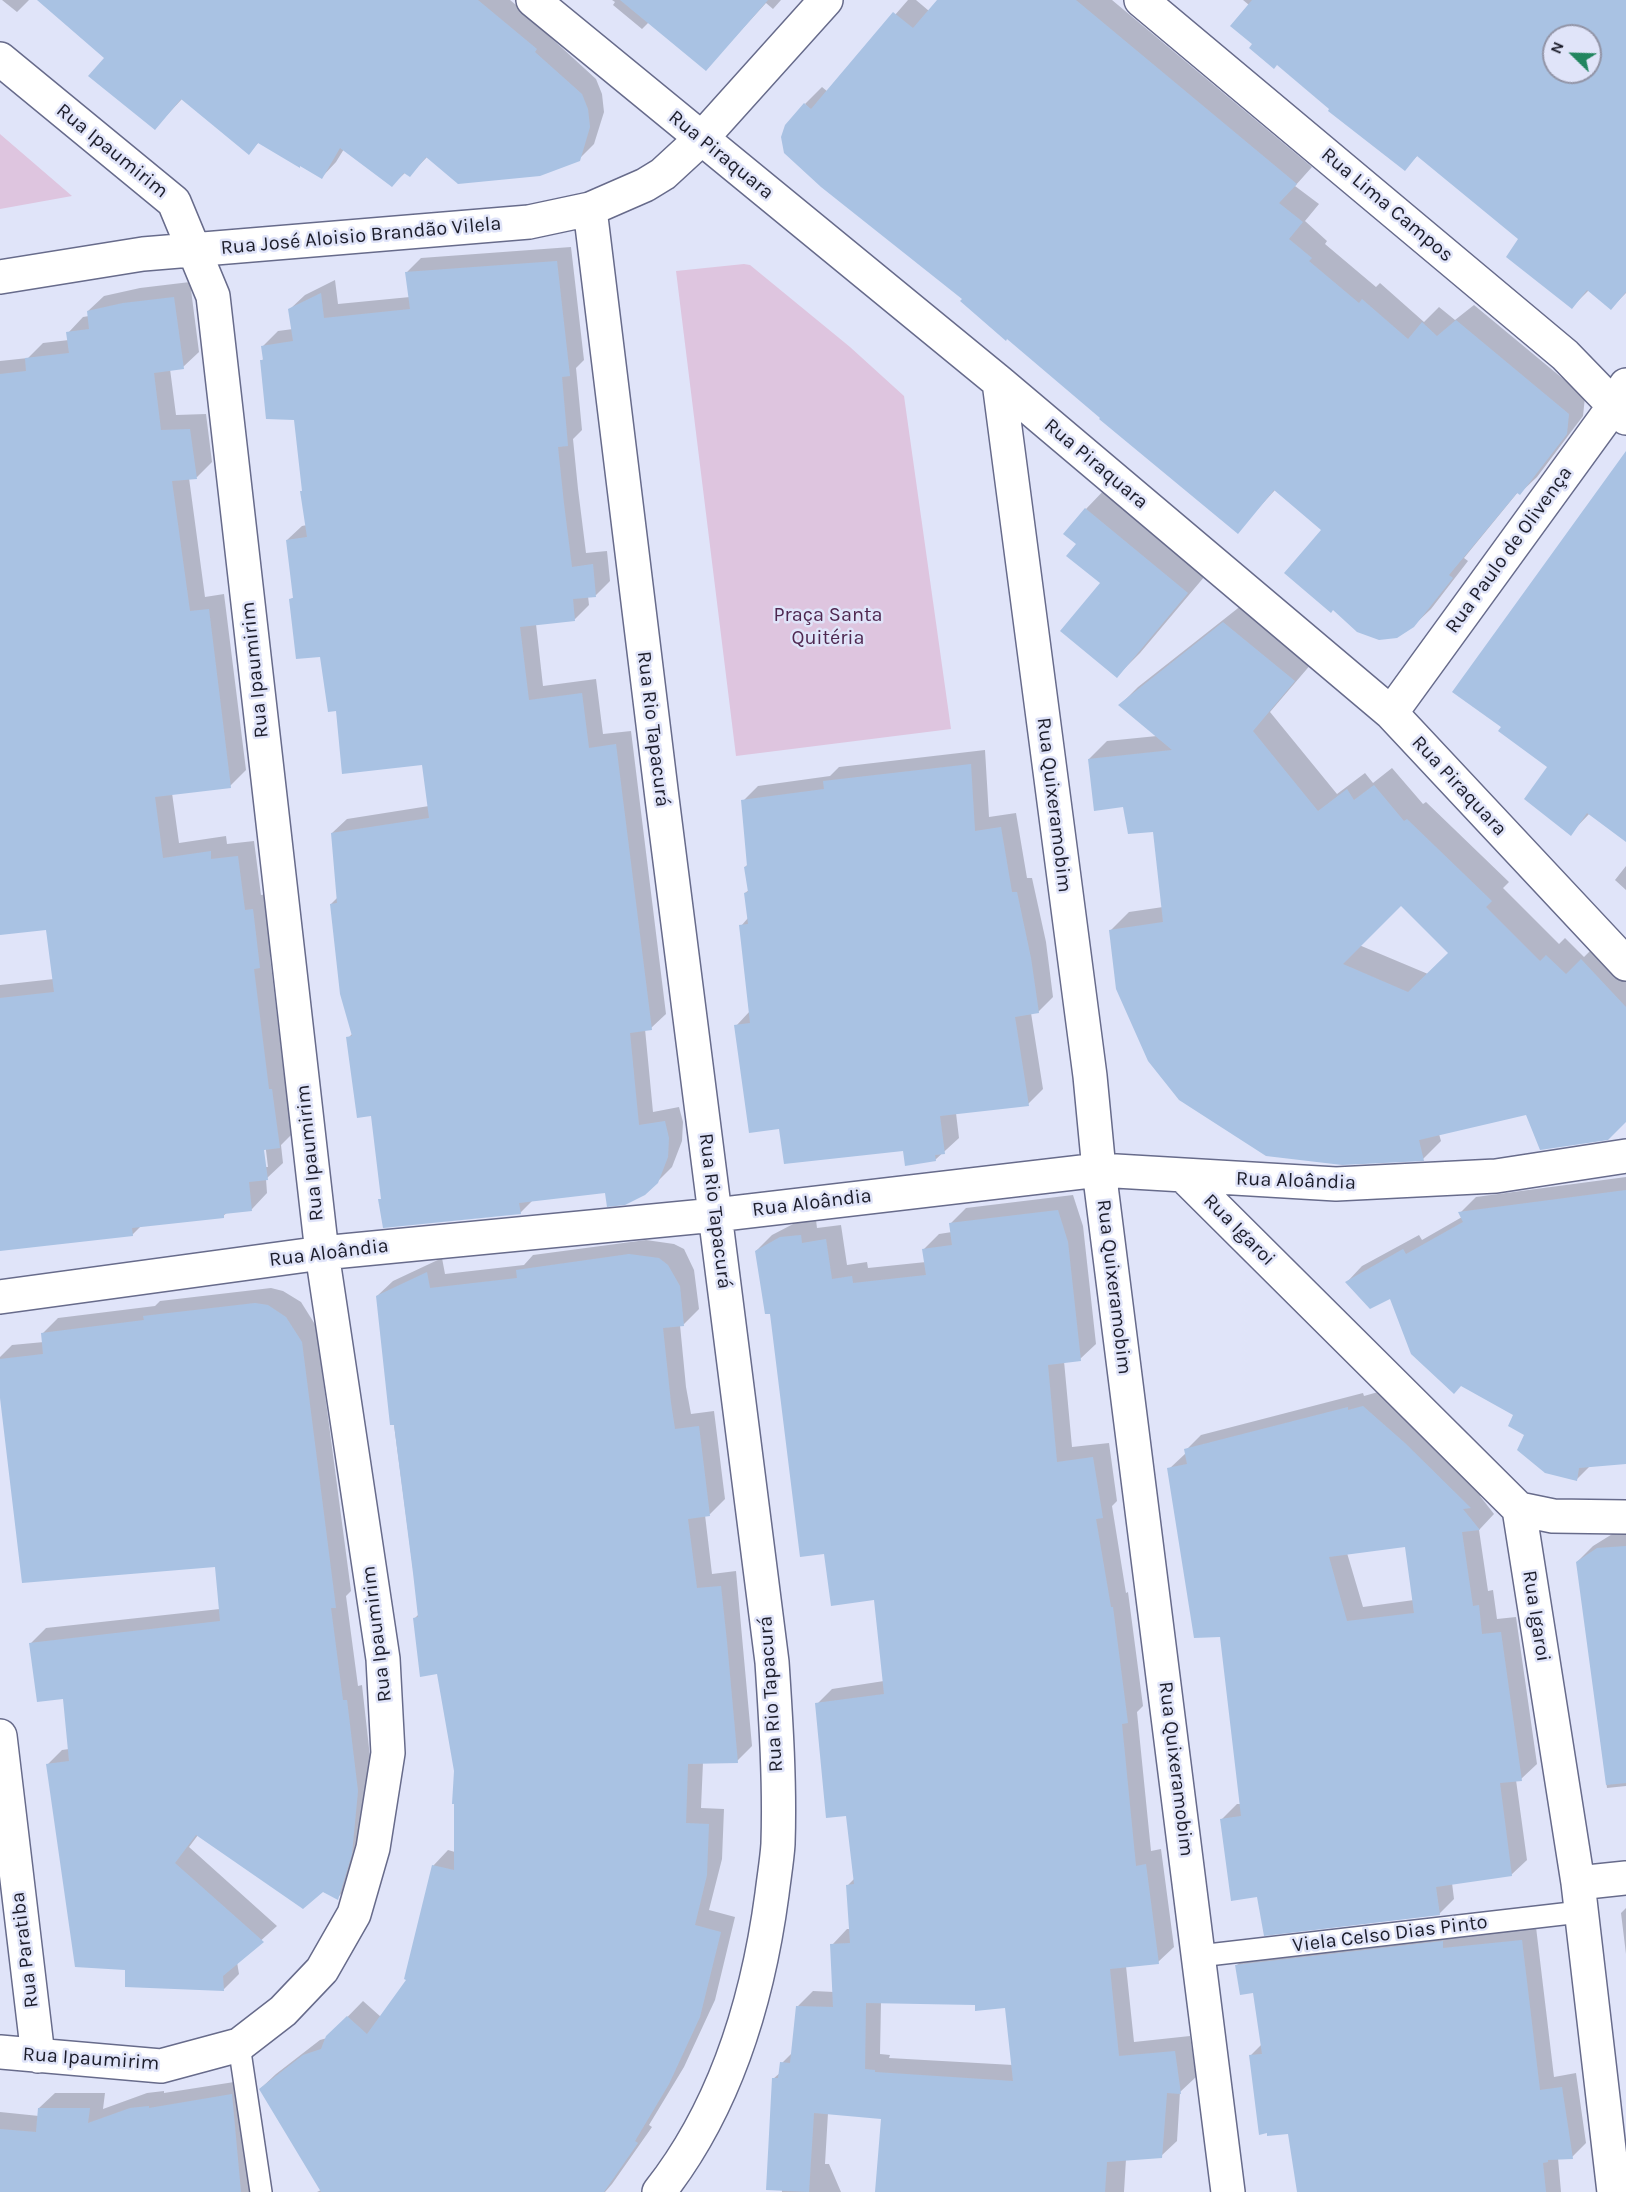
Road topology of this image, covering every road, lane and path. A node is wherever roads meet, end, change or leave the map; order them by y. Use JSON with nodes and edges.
{"nodes":[{"id":1,"x":533,"y":0,"type":"edge"},
{"id":2,"x":826,"y":0,"type":"edge"},
{"id":3,"x":1141,"y":0,"type":"edge"},
{"id":4,"x":0,"y":59,"type":"edge"},
{"id":5,"x":701,"y":139,"type":"junction"},
{"id":6,"x":590,"y":209,"type":"junction"},
{"id":7,"x":194,"y":251,"type":"junction"},
{"id":8,"x":0,"y":277,"type":"edge"},
{"id":9,"x":999,"y":382,"type":"junction"},
{"id":10,"x":1622,"y":403,"type":"edge"},
{"id":11,"x":1391,"y":713,"type":"junction"},
{"id":12,"x":1626,"y":964,"type":"edge"},
{"id":13,"x":1626,"y":1156,"type":"edge"},
{"id":14,"x":1099,"y":1170,"type":"junction"},
{"id":15,"x":1184,"y":1176,"type":"junction"},
{"id":16,"x":715,"y":1215,"type":"junction"},
{"id":17,"x":322,"y":1253,"type":"junction"},
{"id":18,"x":0,"y":1297,"type":"edge"},
{"id":19,"x":1519,"y":1509,"type":"junction"},
{"id":20,"x":1626,"y":1517,"type":"edge"},
{"id":21,"x":0,"y":1736,"type":"edge"},
{"id":22,"x":1626,"y":1878,"type":"edge"},
{"id":23,"x":1579,"y":1898,"type":"junction"},
{"id":24,"x":1199,"y":1956,"type":"junction"},
{"id":25,"x":239,"y":2045,"type":"junction"},
{"id":26,"x":0,"y":2052,"type":"edge"},
{"id":27,"x":38,"y":2056,"type":"junction"},
{"id":28,"x":261,"y":2192,"type":"edge"},
{"id":29,"x":659,"y":2192,"type":"edge"},
{"id":30,"x":1228,"y":2192,"type":"edge"},
{"id":31,"x":1614,"y":2192,"type":"edge"}],
"edges":[{"from":1,"to":5,"type":"street","name":"Rua Piraquara"},
{"from":2,"to":5,"type":"street","name":"Rua José Aloisio Brandão Vilela"},
{"from":3,"to":10,"type":"street","name":"Rua Lima Campos"},
{"from":4,"to":7,"type":"street","name":"Rua Ipaumirim"},
{"from":5,"to":6,"type":"street","name":"Rua José Aloisio Brandão Vilela"},
{"from":5,"to":9,"type":"street","name":"Rua Piraquara"},
{"from":6,"to":7,"type":"street","name":"Rua José Aloisio Brandão Vilela"},
{"from":6,"to":16,"type":"street","name":"Rua Rio Tapacurá"},
{"from":7,"to":8,"type":"street","name":"Rua José Aloisio Brandão Vilela"},
{"from":7,"to":17,"type":"street","name":"Rua Ipaumirim"},
{"from":9,"to":11,"type":"street","name":"Rua Piraquara"},
{"from":9,"to":14,"type":"street","name":"Rua Quixeramobim"},
{"from":10,"to":11,"type":"street","name":"Rua Paulo de Olivença"},
{"from":11,"to":12,"type":"street","name":"Rua Piraquara"},
{"from":13,"to":15,"type":"street","name":"Rua Aloândia"},
{"from":14,"to":15,"type":"street","name":"Rua Aloândia"},
{"from":14,"to":16,"type":"street","name":"Rua Aloândia"},
{"from":14,"to":24,"type":"street","name":"Rua Quixeramobim"},
{"from":15,"to":19,"type":"street","name":"Rua Igaroi"},
{"from":16,"to":17,"type":"street","name":"Rua Aloândia"},
{"from":16,"to":29,"type":"street","name":"Rua Rio Tapacurá"},
{"from":17,"to":18,"type":"street","name":"Rua Aloândia"},
{"from":17,"to":25,"type":"street","name":"Rua Ipaumirim"},
{"from":19,"to":20,"type":"street"},
{"from":19,"to":23,"type":"street","name":"Rua Igaroi"},
{"from":21,"to":27,"type":"street","name":"Rua Paratiba"},
{"from":22,"to":23,"type":"street"},
{"from":23,"to":24,"type":"lane","name":"Viela Celso Dias Pinto"},
{"from":23,"to":31,"type":"street","name":"Rua Igaroi"},
{"from":24,"to":30,"type":"street","name":"Rua Quixeramobim"},
{"from":25,"to":27,"type":"street","name":"Rua Ipaumirim"},
{"from":25,"to":28,"type":"lane"},
{"from":26,"to":27,"type":"street","name":"Rua Ipaumirim"}]}
